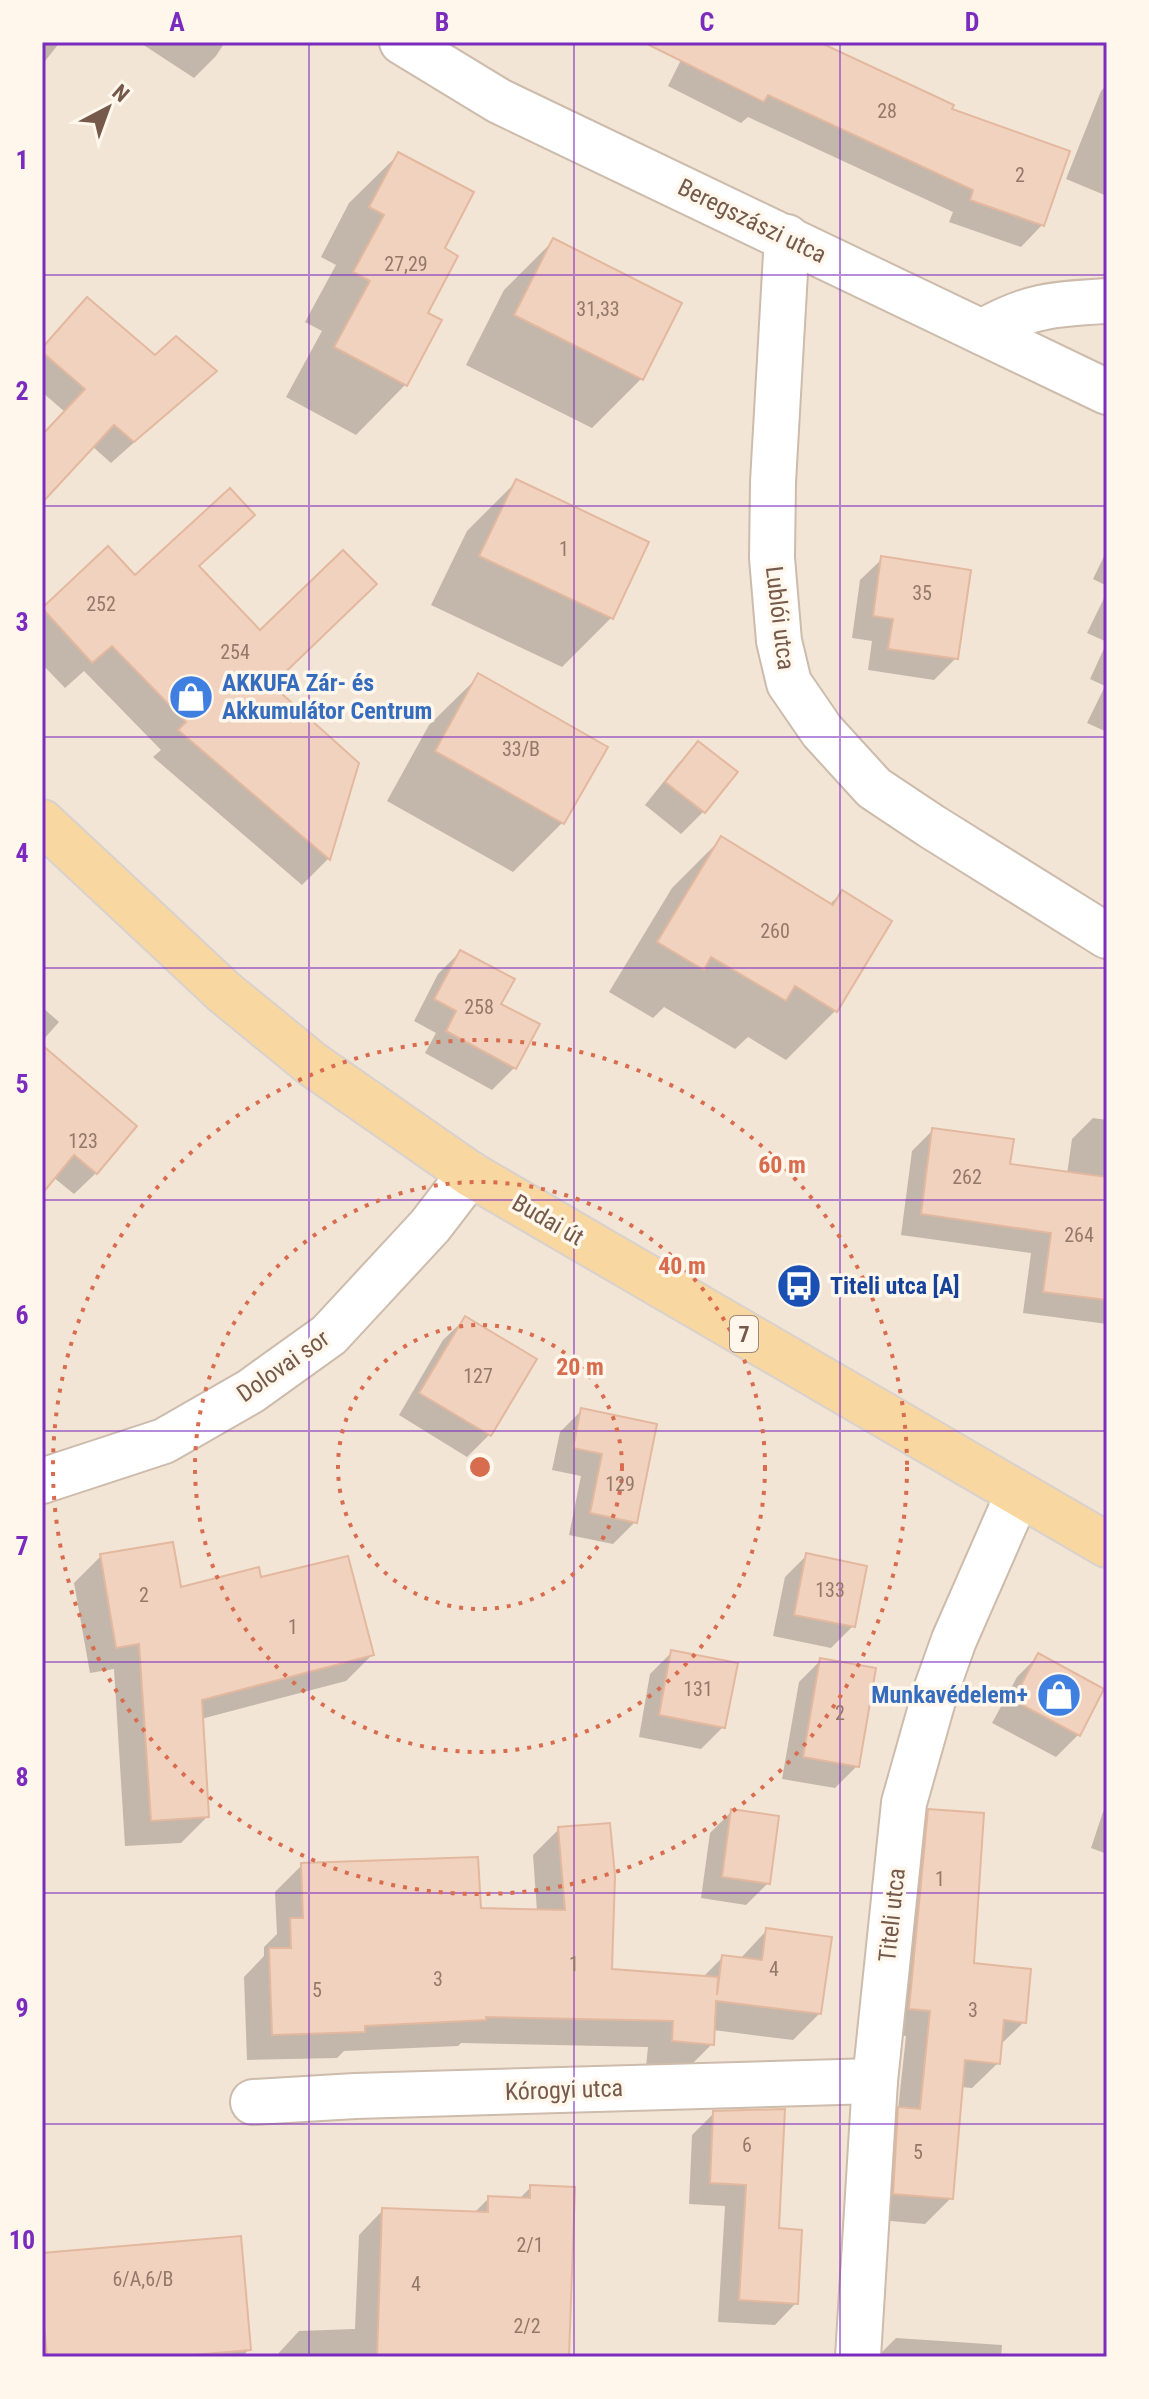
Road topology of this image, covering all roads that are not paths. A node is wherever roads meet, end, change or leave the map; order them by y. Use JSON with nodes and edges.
{"nodes":[{"id":1,"x":402,"y":42,"type":"edge"},
{"id":2,"x":787,"y":237,"type":"junction"},
{"id":3,"x":1107,"y":301,"type":"edge"},
{"id":4,"x":982,"y":332,"type":"junction"},
{"id":5,"x":1107,"y":392,"type":"edge"},
{"id":6,"x":42,"y":822,"type":"edge"},
{"id":7,"x":1107,"y":936,"type":"edge"},
{"id":8,"x":470,"y":1174,"type":"junction"},
{"id":9,"x":42,"y":1481,"type":"edge"},
{"id":10,"x":1018,"y":1494,"type":"junction"},
{"id":11,"x":1107,"y":1545,"type":"edge"},
{"id":12,"x":875,"y":2081,"type":"junction"},
{"id":13,"x":253,"y":2102,"type":"dead end"},
{"id":14,"x":858,"y":2357,"type":"edge"}],
"edges":[{"from":1,"to":2,"type":"street","name":"Beregszászi utca"},
{"from":2,"to":4,"type":"street","name":"Beregszászi utca"},
{"from":2,"to":7,"type":"street","name":"Lublói utca"},
{"from":3,"to":4,"type":"street"},
{"from":4,"to":5,"type":"street","name":"Beregszászi utca"},
{"from":6,"to":8,"type":"main road","name":"Budai út","number":"7"},
{"from":8,"to":9,"type":"street","name":"Dolovai sor"},
{"from":8,"to":10,"type":"main road","name":"Budai út","number":"7"},
{"from":10,"to":11,"type":"main road","name":"Budai út","number":"7"},
{"from":10,"to":12,"type":"street","name":"Titeli utca"},
{"from":12,"to":13,"type":"street","name":"Kórogyi utca"},
{"from":12,"to":14,"type":"street","name":"Titeli utca"}]}
